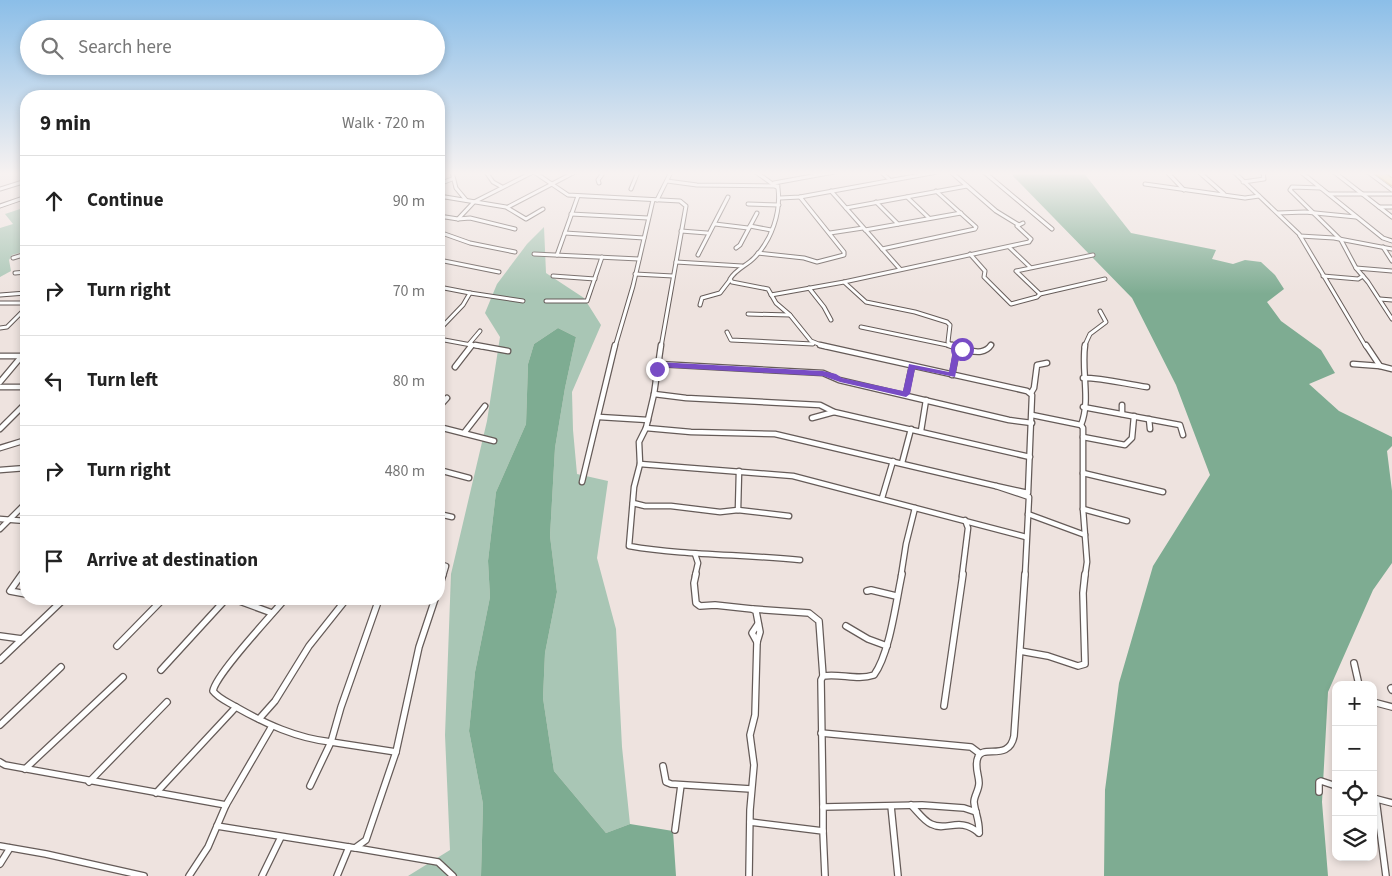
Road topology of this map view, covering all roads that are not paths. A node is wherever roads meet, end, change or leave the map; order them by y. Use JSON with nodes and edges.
{"nodes":[{"id":1,"x":464,"y":213,"type":"edge"},
{"id":2,"x":517,"y":213,"type":"edge"},
{"id":3,"x":536,"y":213,"type":"edge"},
{"id":4,"x":650,"y":213,"type":"edge"},
{"id":5,"x":684,"y":213,"type":"edge"},
{"id":6,"x":720,"y":213,"type":"edge"},
{"id":7,"x":757,"y":213,"type":"dead end"},
{"id":8,"x":777,"y":213,"type":"edge"},
{"id":9,"x":813,"y":213,"type":"edge"},
{"id":10,"x":850,"y":213,"type":"edge"},
{"id":11,"x":887,"y":213,"type":"edge"},
{"id":12,"x":924,"y":213,"type":"edge"},
{"id":13,"x":956,"y":213,"type":"edge"},
{"id":14,"x":962,"y":213,"type":"edge"},
{"id":15,"x":1000,"y":213,"type":"edge"},
{"id":16,"x":1033,"y":213,"type":"edge"},
{"id":17,"x":1278,"y":213,"type":"joint"},
{"id":18,"x":1350,"y":213,"type":"edge"},
{"id":19,"x":572,"y":214,"type":"joint"},
{"id":20,"x":1314,"y":214,"type":"junction"},
{"id":21,"x":445,"y":217,"type":"edge"},
{"id":22,"x":648,"y":218,"type":"junction"},
{"id":23,"x":929,"y":218,"type":"junction"},
{"id":24,"x":1356,"y":218,"type":"junction"},
{"id":25,"x":458,"y":219,"type":"junction"},
{"id":26,"x":715,"y":224,"type":"junction"},
{"id":27,"x":898,"y":224,"type":"junction"},
{"id":28,"x":749,"y":227,"type":"junction"},
{"id":29,"x":515,"y":229,"type":"dead end"},
{"id":30,"x":864,"y":229,"type":"junction"},
{"id":31,"x":1052,"y":229,"type":"dead end"},
{"id":32,"x":772,"y":230,"type":"junction"},
{"id":33,"x":681,"y":231,"type":"junction"},
{"id":34,"x":565,"y":233,"type":"junction"},
{"id":35,"x":830,"y":233,"type":"junction"},
{"id":36,"x":445,"y":234,"type":"edge"},
{"id":37,"x":707,"y":234,"type":"junction"},
{"id":38,"x":1300,"y":236,"type":"junction"},
{"id":39,"x":644,"y":238,"type":"junction"},
{"id":40,"x":1341,"y":240,"type":"junction"},
{"id":41,"x":1392,"y":241,"type":"edge"},
{"id":42,"x":1010,"y":247,"type":"junction"},
{"id":43,"x":1383,"y":247,"type":"junction"},
{"id":44,"x":736,"y":248,"type":"dead end"},
{"id":45,"x":1392,"y":248,"type":"edge"},
{"id":46,"x":882,"y":249,"type":"junction"},
{"id":47,"x":516,"y":252,"type":"dead end"},
{"id":48,"x":758,"y":253,"type":"junction"},
{"id":49,"x":534,"y":254,"type":"dead end"},
{"id":50,"x":970,"y":254,"type":"junction"},
{"id":51,"x":557,"y":255,"type":"junction"},
{"id":52,"x":698,"y":255,"type":"dead end"},
{"id":53,"x":1093,"y":255,"type":"dead end"},
{"id":54,"x":20,"y":256,"type":"edge"},
{"id":55,"x":602,"y":257,"type":"junction"},
{"id":56,"x":12,"y":258,"type":"dead end"},
{"id":57,"x":639,"y":259,"type":"junction"},
{"id":58,"x":445,"y":261,"type":"edge"},
{"id":59,"x":1392,"y":261,"type":"edge"},
{"id":60,"x":676,"y":262,"type":"junction"},
{"id":61,"x":743,"y":266,"type":"junction"},
{"id":62,"x":1030,"y":267,"type":"junction"},
{"id":63,"x":1356,"y":268,"type":"junction"},
{"id":64,"x":900,"y":269,"type":"junction"},
{"id":65,"x":1392,"y":271,"type":"edge"},
{"id":66,"x":499,"y":272,"type":"dead end"},
{"id":67,"x":15,"y":273,"type":"dead end"},
{"id":68,"x":20,"y":273,"type":"edge"},
{"id":69,"x":635,"y":274,"type":"junction"},
{"id":70,"x":553,"y":276,"type":"dead end"},
{"id":71,"x":673,"y":276,"type":"junction"},
{"id":72,"x":1323,"y":276,"type":"junction"},
{"id":73,"x":1363,"y":276,"type":"junction"},
{"id":74,"x":594,"y":279,"type":"junction"},
{"id":75,"x":1105,"y":279,"type":"dead end"},
{"id":76,"x":730,"y":280,"type":"junction"},
{"id":77,"x":844,"y":282,"type":"junction"},
{"id":78,"x":445,"y":288,"type":"edge"},
{"id":79,"x":809,"y":288,"type":"junction"},
{"id":80,"x":20,"y":293,"type":"edge"},
{"id":81,"x":470,"y":293,"type":"junction"},
{"id":82,"x":771,"y":294,"type":"junction"},
{"id":83,"x":1040,"y":294,"type":"junction"},
{"id":84,"x":0,"y":295,"type":"edge"},
{"id":85,"x":1380,"y":299,"type":"junction"},
{"id":86,"x":1392,"y":300,"type":"edge"},
{"id":87,"x":523,"y":301,"type":"dead end"},
{"id":88,"x":546,"y":301,"type":"dead end"},
{"id":89,"x":0,"y":303,"type":"edge"},
{"id":90,"x":20,"y":303,"type":"edge"},
{"id":91,"x":700,"y":305,"type":"dead end"},
{"id":92,"x":1100,"y":311,"type":"dead end"},
{"id":93,"x":20,"y":313,"type":"edge"},
{"id":94,"x":748,"y":314,"type":"dead end"},
{"id":95,"x":790,"y":315,"type":"junction"},
{"id":96,"x":1392,"y":319,"type":"edge"},
{"id":97,"x":831,"y":320,"type":"dead end"},
{"id":98,"x":445,"y":324,"type":"edge"},
{"id":99,"x":861,"y":327,"type":"dead end"},
{"id":100,"x":2,"y":328,"type":"edge"},
{"id":101,"x":480,"y":331,"type":"dead end"},
{"id":102,"x":0,"y":332,"type":"edge"},
{"id":103,"x":727,"y":332,"type":"dead end"},
{"id":104,"x":445,"y":340,"type":"edge"},
{"id":105,"x":470,"y":344,"type":"junction"},
{"id":106,"x":815,"y":344,"type":"junction"},
{"id":107,"x":991,"y":345,"type":"dead end"},
{"id":108,"x":955,"y":348,"type":"junction"},
{"id":109,"x":508,"y":351,"type":"dead end"},
{"id":110,"x":0,"y":356,"type":"edge"},
{"id":111,"x":20,"y":356,"type":"edge"},
{"id":112,"x":20,"y":360,"type":"edge"},
{"id":113,"x":1047,"y":363,"type":"dead end"},
{"id":114,"x":658,"y":364,"type":"junction"},
{"id":115,"x":1353,"y":364,"type":"dead end"},
{"id":116,"x":912,"y":366,"type":"junction"},
{"id":117,"x":1380,"y":366,"type":"junction"},
{"id":118,"x":455,"y":367,"type":"dead end"},
{"id":119,"x":1392,"y":369,"type":"edge"},
{"id":120,"x":952,"y":375,"type":"junction"},
{"id":121,"x":1083,"y":378,"type":"junction"},
{"id":122,"x":0,"y":382,"type":"edge"},
{"id":123,"x":0,"y":387,"type":"edge"},
{"id":124,"x":20,"y":387,"type":"edge"},
{"id":125,"x":1147,"y":387,"type":"dead end"},
{"id":126,"x":1031,"y":393,"type":"junction"},
{"id":127,"x":654,"y":394,"type":"junction"},
{"id":128,"x":906,"y":394,"type":"junction"},
{"id":129,"x":447,"y":398,"type":"dead end"},
{"id":130,"x":445,"y":400,"type":"edge"},
{"id":131,"x":926,"y":400,"type":"junction"},
{"id":132,"x":1122,"y":405,"type":"dead end"},
{"id":133,"x":485,"y":406,"type":"dead end"},
{"id":134,"x":1084,"y":407,"type":"junction"},
{"id":135,"x":20,"y":409,"type":"edge"},
{"id":136,"x":834,"y":412,"type":"junction"},
{"id":137,"x":1122,"y":414,"type":"junction"},
{"id":138,"x":1032,"y":415,"type":"junction"},
{"id":139,"x":1134,"y":416,"type":"junction"},
{"id":140,"x":599,"y":417,"type":"junction"},
{"id":141,"x":812,"y":418,"type":"dead end"},
{"id":142,"x":1149,"y":419,"type":"junction"},
{"id":143,"x":648,"y":420,"type":"junction"},
{"id":144,"x":1032,"y":422,"type":"junction"},
{"id":145,"x":1081,"y":425,"type":"junction"},
{"id":146,"x":445,"y":428,"type":"edge"},
{"id":147,"x":646,"y":428,"type":"junction"},
{"id":148,"x":0,"y":429,"type":"edge"},
{"id":149,"x":911,"y":429,"type":"junction"},
{"id":150,"x":1150,"y":429,"type":"dead end"},
{"id":151,"x":921,"y":431,"type":"junction"},
{"id":152,"x":464,"y":433,"type":"junction"},
{"id":153,"x":1183,"y":435,"type":"dead end"},
{"id":154,"x":1083,"y":437,"type":"junction"},
{"id":155,"x":494,"y":441,"type":"dead end"},
{"id":156,"x":20,"y":442,"type":"edge"},
{"id":157,"x":0,"y":448,"type":"edge"},
{"id":158,"x":1030,"y":457,"type":"junction"},
{"id":159,"x":893,"y":461,"type":"junction"},
{"id":160,"x":902,"y":463,"type":"junction"},
{"id":161,"x":640,"y":464,"type":"junction"},
{"id":162,"x":20,"y":468,"type":"edge"},
{"id":163,"x":0,"y":470,"type":"edge"},
{"id":164,"x":740,"y":471,"type":"junction"},
{"id":165,"x":445,"y":472,"type":"edge"},
{"id":166,"x":1083,"y":473,"type":"junction"},
{"id":167,"x":469,"y":478,"type":"dead end"},
{"id":168,"x":582,"y":482,"type":"dead end"},
{"id":169,"x":996,"y":486,"type":"junction"},
{"id":170,"x":1163,"y":492,"type":"dead end"},
{"id":171,"x":882,"y":498,"type":"junction"},
{"id":172,"x":632,"y":503,"type":"junction"},
{"id":173,"x":915,"y":508,"type":"junction"},
{"id":174,"x":20,"y":509,"type":"edge"},
{"id":175,"x":1083,"y":509,"type":"junction"},
{"id":176,"x":738,"y":510,"type":"junction"},
{"id":177,"x":1028,"y":514,"type":"junction"},
{"id":178,"x":445,"y":515,"type":"edge"},
{"id":179,"x":789,"y":516,"type":"dead end"},
{"id":180,"x":452,"y":517,"type":"dead end"},
{"id":181,"x":0,"y":519,"type":"edge"},
{"id":182,"x":9,"y":520,"type":"junction"},
{"id":183,"x":965,"y":520,"type":"junction"},
{"id":184,"x":20,"y":521,"type":"edge"},
{"id":185,"x":1127,"y":521,"type":"dead end"},
{"id":186,"x":0,"y":529,"type":"edge"},
{"id":187,"x":1085,"y":535,"type":"junction"},
{"id":188,"x":1026,"y":537,"type":"junction"},
{"id":189,"x":695,"y":554,"type":"junction"},
{"id":190,"x":800,"y":560,"type":"dead end"},
{"id":191,"x":20,"y":577,"type":"edge"},
{"id":192,"x":867,"y":591,"type":"dead end"},
{"id":193,"x":20,"y":593,"type":"edge"},
{"id":194,"x":896,"y":596,"type":"junction"},
{"id":195,"x":58,"y":605,"type":"edge"},
{"id":196,"x":157,"y":605,"type":"edge"},
{"id":197,"x":221,"y":605,"type":"edge"},
{"id":198,"x":250,"y":605,"type":"edge"},
{"id":199,"x":279,"y":605,"type":"edge"},
{"id":200,"x":342,"y":605,"type":"edge"},
{"id":201,"x":377,"y":605,"type":"edge"},
{"id":202,"x":433,"y":605,"type":"edge"},
{"id":203,"x":752,"y":609,"type":"junction"},
{"id":204,"x":272,"y":613,"type":"junction"},
{"id":205,"x":846,"y":626,"type":"dead end"},
{"id":206,"x":0,"y":636,"type":"edge"},
{"id":207,"x":22,"y":640,"type":"junction"},
{"id":208,"x":117,"y":646,"type":"dead end"},
{"id":209,"x":887,"y":646,"type":"junction"},
{"id":210,"x":1020,"y":651,"type":"junction"},
{"id":211,"x":0,"y":660,"type":"edge"},
{"id":212,"x":1354,"y":663,"type":"dead end"},
{"id":213,"x":61,"y":668,"type":"dead end"},
{"id":214,"x":161,"y":670,"type":"dead end"},
{"id":215,"x":823,"y":676,"type":"junction"},
{"id":216,"x":123,"y":677,"type":"dead end"},
{"id":217,"x":1358,"y":681,"type":"edge"},
{"id":218,"x":167,"y":702,"type":"dead end"},
{"id":219,"x":1377,"y":703,"type":"edge"},
{"id":220,"x":944,"y":706,"type":"dead end"},
{"id":221,"x":236,"y":707,"type":"junction"},
{"id":222,"x":1392,"y":707,"type":"edge"},
{"id":223,"x":260,"y":719,"type":"junction"},
{"id":224,"x":0,"y":725,"type":"edge"},
{"id":225,"x":272,"y":726,"type":"junction"},
{"id":226,"x":821,"y":733,"type":"junction"},
{"id":227,"x":331,"y":742,"type":"junction"},
{"id":228,"x":396,"y":752,"type":"junction"},
{"id":229,"x":979,"y":753,"type":"junction"},
{"id":230,"x":0,"y":762,"type":"edge"},
{"id":231,"x":662,"y":766,"type":"dead end"},
{"id":232,"x":25,"y":769,"type":"junction"},
{"id":233,"x":89,"y":782,"type":"junction"},
{"id":234,"x":681,"y":785,"type":"junction"},
{"id":235,"x":1332,"y":785,"type":"edge"},
{"id":236,"x":310,"y":786,"type":"dead end"},
{"id":237,"x":751,"y":790,"type":"junction"},
{"id":238,"x":1319,"y":792,"type":"dead end"},
{"id":239,"x":156,"y":794,"type":"junction"},
{"id":240,"x":1377,"y":799,"type":"edge"},
{"id":241,"x":974,"y":802,"type":"junction"},
{"id":242,"x":1392,"y":803,"type":"edge"},
{"id":243,"x":226,"y":805,"type":"junction"},
{"id":244,"x":911,"y":805,"type":"junction"},
{"id":245,"x":891,"y":806,"type":"junction"},
{"id":246,"x":824,"y":807,"type":"junction"},
{"id":247,"x":964,"y":808,"type":"junction"},
{"id":248,"x":976,"y":813,"type":"junction"},
{"id":249,"x":1377,"y":813,"type":"edge"},
{"id":250,"x":750,"y":822,"type":"junction"},
{"id":251,"x":217,"y":826,"type":"junction"},
{"id":252,"x":675,"y":830,"type":"dead end"},
{"id":253,"x":823,"y":832,"type":"junction"},
{"id":254,"x":281,"y":837,"type":"junction"},
{"id":255,"x":0,"y":846,"type":"edge"},
{"id":256,"x":10,"y":848,"type":"junction"},
{"id":257,"x":352,"y":848,"type":"junction"},
{"id":258,"x":0,"y":864,"type":"edge"},
{"id":259,"x":144,"y":876,"type":"edge"},
{"id":260,"x":189,"y":876,"type":"edge"},
{"id":261,"x":262,"y":876,"type":"edge"},
{"id":262,"x":338,"y":876,"type":"edge"},
{"id":263,"x":452,"y":876,"type":"edge"},
{"id":264,"x":749,"y":876,"type":"edge"},
{"id":265,"x":825,"y":876,"type":"edge"},
{"id":266,"x":898,"y":876,"type":"edge"},
{"id":267,"x":1386,"y":876,"type":"edge"}],
"edges":[{"from":1,"to":25,"type":"street"},
{"from":2,"to":3,"type":"street"},
{"from":4,"to":22,"type":"street"},
{"from":5,"to":33,"type":"street"},
{"from":6,"to":26,"type":"street"},
{"from":7,"to":28,"type":"street"},
{"from":8,"to":32,"type":"street"},
{"from":9,"to":35,"type":"street"},
{"from":10,"to":30,"type":"street"},
{"from":11,"to":27,"type":"street"},
{"from":12,"to":23,"type":"street"},
{"from":13,"to":23,"type":"street"},
{"from":14,"to":46,"type":"street"},
{"from":15,"to":42,"type":"street"},
{"from":16,"to":31,"type":"street"},
{"from":17,"to":20,"type":"street"},
{"from":17,"to":38,"type":"street"},
{"from":18,"to":24,"type":"street"},
{"from":19,"to":22,"type":"street"},
{"from":19,"to":34,"type":"street"},
{"from":20,"to":24,"type":"street"},
{"from":20,"to":40,"type":"street"},
{"from":21,"to":25,"type":"street"},
{"from":22,"to":39,"type":"street"},
{"from":23,"to":27,"type":"street"},
{"from":24,"to":41,"type":"street"},
{"from":25,"to":29,"type":"street"},
{"from":26,"to":28,"type":"street"},
{"from":26,"to":37,"type":"street"},
{"from":27,"to":30,"type":"street"},
{"from":28,"to":32,"type":"street"},
{"from":28,"to":44,"type":"street"},
{"from":30,"to":35,"type":"street"},
{"from":30,"to":46,"type":"street"},
{"from":32,"to":48,"type":"street"},
{"from":33,"to":37,"type":"street"},
{"from":33,"to":60,"type":"street"},
{"from":34,"to":39,"type":"street"},
{"from":34,"to":51,"type":"street"},
{"from":35,"to":48,"type":"street"},
{"from":36,"to":47,"type":"street"},
{"from":37,"to":52,"type":"street"},
{"from":38,"to":40,"type":"street"},
{"from":38,"to":72,"type":"street"},
{"from":39,"to":57,"type":"street"},
{"from":40,"to":43,"type":"street"},
{"from":40,"to":63,"type":"street"},
{"from":42,"to":50,"type":"street"},
{"from":42,"to":62,"type":"street"},
{"from":43,"to":45,"type":"street"},
{"from":43,"to":59,"type":"street"},
{"from":46,"to":64,"type":"street"},
{"from":48,"to":61,"type":"street"},
{"from":49,"to":51,"type":"street"},
{"from":50,"to":64,"type":"street"},
{"from":50,"to":83,"type":"street"},
{"from":51,"to":55,"type":"street"},
{"from":53,"to":62,"type":"street"},
{"from":54,"to":56,"type":"street"},
{"from":55,"to":57,"type":"street"},
{"from":55,"to":74,"type":"street"},
{"from":57,"to":69,"type":"street"},
{"from":58,"to":66,"type":"street"},
{"from":60,"to":61,"type":"street"},
{"from":60,"to":71,"type":"street"},
{"from":61,"to":76,"type":"street"},
{"from":62,"to":83,"type":"street"},
{"from":63,"to":65,"type":"street"},
{"from":63,"to":73,"type":"street"},
{"from":64,"to":77,"type":"street"},
{"from":67,"to":68,"type":"street"},
{"from":69,"to":71,"type":"street"},
{"from":69,"to":140,"type":"street"},
{"from":70,"to":74,"type":"street"},
{"from":71,"to":114,"type":"street"},
{"from":72,"to":73,"type":"street"},
{"from":72,"to":117,"type":"street"},
{"from":73,"to":85,"type":"street"},
{"from":74,"to":88,"type":"street"},
{"from":75,"to":83,"type":"street"},
{"from":76,"to":82,"type":"street"},
{"from":76,"to":91,"type":"street"},
{"from":77,"to":79,"type":"street"},
{"from":77,"to":108,"type":"street"},
{"from":78,"to":81,"type":"street"},
{"from":79,"to":82,"type":"street"},
{"from":79,"to":97,"type":"street"},
{"from":80,"to":84,"type":"street"},
{"from":81,"to":87,"type":"street"},
{"from":81,"to":98,"type":"street"},
{"from":82,"to":95,"type":"street"},
{"from":85,"to":86,"type":"street"},
{"from":85,"to":96,"type":"street"},
{"from":89,"to":90,"type":"street"},
{"from":92,"to":121,"type":"street"},
{"from":93,"to":100,"type":"street"},
{"from":94,"to":95,"type":"street"},
{"from":95,"to":106,"type":"street"},
{"from":99,"to":108,"type":"street"},
{"from":100,"to":102,"type":"street"},
{"from":101,"to":105,"type":"street"},
{"from":103,"to":106,"type":"street"},
{"from":104,"to":105,"type":"street"},
{"from":105,"to":109,"type":"street"},
{"from":105,"to":118,"type":"street"},
{"from":106,"to":116,"type":"street"},
{"from":107,"to":108,"type":"street"},
{"from":108,"to":120,"type":"street"},
{"from":110,"to":111,"type":"street"},
{"from":112,"to":122,"type":"street"},
{"from":113,"to":126,"type":"street"},
{"from":114,"to":127,"type":"street"},
{"from":114,"to":128,"type":"street"},
{"from":115,"to":117,"type":"street"},
{"from":116,"to":120,"type":"street"},
{"from":116,"to":128,"type":"street"},
{"from":117,"to":119,"type":"street"},
{"from":120,"to":126,"type":"street"},
{"from":121,"to":125,"type":"street"},
{"from":121,"to":134,"type":"street"},
{"from":123,"to":124,"type":"street"},
{"from":126,"to":138,"type":"street"},
{"from":127,"to":136,"type":"street"},
{"from":127,"to":143,"type":"street"},
{"from":128,"to":131,"type":"street"},
{"from":129,"to":130,"type":"street"},
{"from":131,"to":144,"type":"street"},
{"from":131,"to":151,"type":"street"},
{"from":132,"to":137,"type":"street"},
{"from":133,"to":152,"type":"street"},
{"from":134,"to":137,"type":"street"},
{"from":134,"to":145,"type":"street"},
{"from":135,"to":148,"type":"street"},
{"from":136,"to":141,"type":"street"},
{"from":136,"to":149,"type":"street"},
{"from":137,"to":139,"type":"street"},
{"from":138,"to":144,"type":"street"},
{"from":138,"to":145,"type":"street"},
{"from":139,"to":142,"type":"street"},
{"from":139,"to":154,"type":"street"},
{"from":140,"to":143,"type":"street"},
{"from":140,"to":168,"type":"street"},
{"from":142,"to":150,"type":"street"},
{"from":142,"to":153,"type":"street"},
{"from":143,"to":147,"type":"street"},
{"from":144,"to":158,"type":"street"},
{"from":145,"to":154,"type":"street"},
{"from":146,"to":152,"type":"street"},
{"from":147,"to":159,"type":"street"},
{"from":147,"to":161,"type":"street"},
{"from":149,"to":151,"type":"street"},
{"from":149,"to":160,"type":"street"},
{"from":151,"to":158,"type":"street"},
{"from":152,"to":155,"type":"street"},
{"from":154,"to":166,"type":"street"},
{"from":156,"to":157,"type":"street"},
{"from":158,"to":169,"type":"street"},
{"from":159,"to":160,"type":"street"},
{"from":159,"to":171,"type":"street"},
{"from":160,"to":169,"type":"street"},
{"from":161,"to":164,"type":"street"},
{"from":161,"to":172,"type":"street"},
{"from":162,"to":163,"type":"street"},
{"from":164,"to":171,"type":"street"},
{"from":164,"to":176,"type":"street"},
{"from":165,"to":167,"type":"street"},
{"from":166,"to":170,"type":"street"},
{"from":166,"to":175,"type":"street"},
{"from":169,"to":177,"type":"street"},
{"from":171,"to":173,"type":"street"},
{"from":172,"to":176,"type":"street"},
{"from":172,"to":189,"type":"street"},
{"from":173,"to":183,"type":"street"},
{"from":173,"to":194,"type":"street"},
{"from":174,"to":182,"type":"street"},
{"from":175,"to":185,"type":"street"},
{"from":175,"to":187,"type":"street"},
{"from":176,"to":179,"type":"street"},
{"from":177,"to":187,"type":"street"},
{"from":177,"to":188,"type":"street"},
{"from":178,"to":180,"type":"street"},
{"from":181,"to":182,"type":"street"},
{"from":182,"to":184,"type":"street"},
{"from":182,"to":186,"type":"street"},
{"from":183,"to":188,"type":"street"},
{"from":183,"to":220,"type":"street"},
{"from":187,"to":210,"type":"street"},
{"from":188,"to":210,"type":"street"},
{"from":189,"to":190,"type":"street"},
{"from":189,"to":203,"type":"street"},
{"from":191,"to":193,"type":"street"},
{"from":192,"to":194,"type":"street"},
{"from":194,"to":209,"type":"street"},
{"from":195,"to":207,"type":"street"},
{"from":196,"to":208,"type":"street"},
{"from":197,"to":214,"type":"street"},
{"from":198,"to":204,"type":"street"},
{"from":199,"to":204,"type":"street"},
{"from":200,"to":223,"type":"street"},
{"from":201,"to":227,"type":"street"},
{"from":202,"to":228,"type":"street"},
{"from":203,"to":215,"type":"street"},
{"from":203,"to":237,"type":"street"},
{"from":204,"to":221,"type":"street"},
{"from":205,"to":209,"type":"street"},
{"from":206,"to":207,"type":"street"},
{"from":207,"to":211,"type":"street"},
{"from":209,"to":215,"type":"street"},
{"from":210,"to":229,"type":"street"},
{"from":212,"to":217,"type":"street"},
{"from":213,"to":224,"type":"street"},
{"from":215,"to":226,"type":"street"},
{"from":216,"to":232,"type":"street"},
{"from":218,"to":233,"type":"street"},
{"from":219,"to":222,"type":"street"},
{"from":221,"to":223,"type":"street"},
{"from":221,"to":239,"type":"street"},
{"from":223,"to":225,"type":"street"},
{"from":225,"to":227,"type":"street"},
{"from":225,"to":243,"type":"street"},
{"from":226,"to":229,"type":"street"},
{"from":226,"to":246,"type":"street"},
{"from":227,"to":228,"type":"street"},
{"from":227,"to":236,"type":"street"},
{"from":228,"to":257,"type":"street"},
{"from":229,"to":241,"type":"street"},
{"from":230,"to":232,"type":"street"},
{"from":231,"to":234,"type":"street"},
{"from":232,"to":233,"type":"street"},
{"from":233,"to":239,"type":"street"},
{"from":234,"to":237,"type":"street"},
{"from":234,"to":252,"type":"street"},
{"from":235,"to":238,"type":"street"},
{"from":237,"to":250,"type":"street"},
{"from":239,"to":243,"type":"street"},
{"from":240,"to":242,"type":"street"},
{"from":241,"to":247,"type":"street"},
{"from":241,"to":248,"type":"street"},
{"from":243,"to":251,"type":"street"},
{"from":244,"to":245,"type":"street"},
{"from":244,"to":247,"type":"street"},
{"from":244,"to":248,"type":"street"},
{"from":245,"to":246,"type":"street"},
{"from":245,"to":266,"type":"street"},
{"from":246,"to":253,"type":"street"},
{"from":247,"to":248,"type":"street"},
{"from":249,"to":267,"type":"street"},
{"from":250,"to":253,"type":"street"},
{"from":250,"to":264,"type":"street"},
{"from":251,"to":254,"type":"street"},
{"from":251,"to":260,"type":"street"},
{"from":253,"to":265,"type":"street"},
{"from":254,"to":257,"type":"street"},
{"from":254,"to":261,"type":"street"},
{"from":255,"to":256,"type":"street"},
{"from":256,"to":258,"type":"street"},
{"from":256,"to":259,"type":"street"},
{"from":257,"to":262,"type":"street"},
{"from":257,"to":263,"type":"street"}]}
